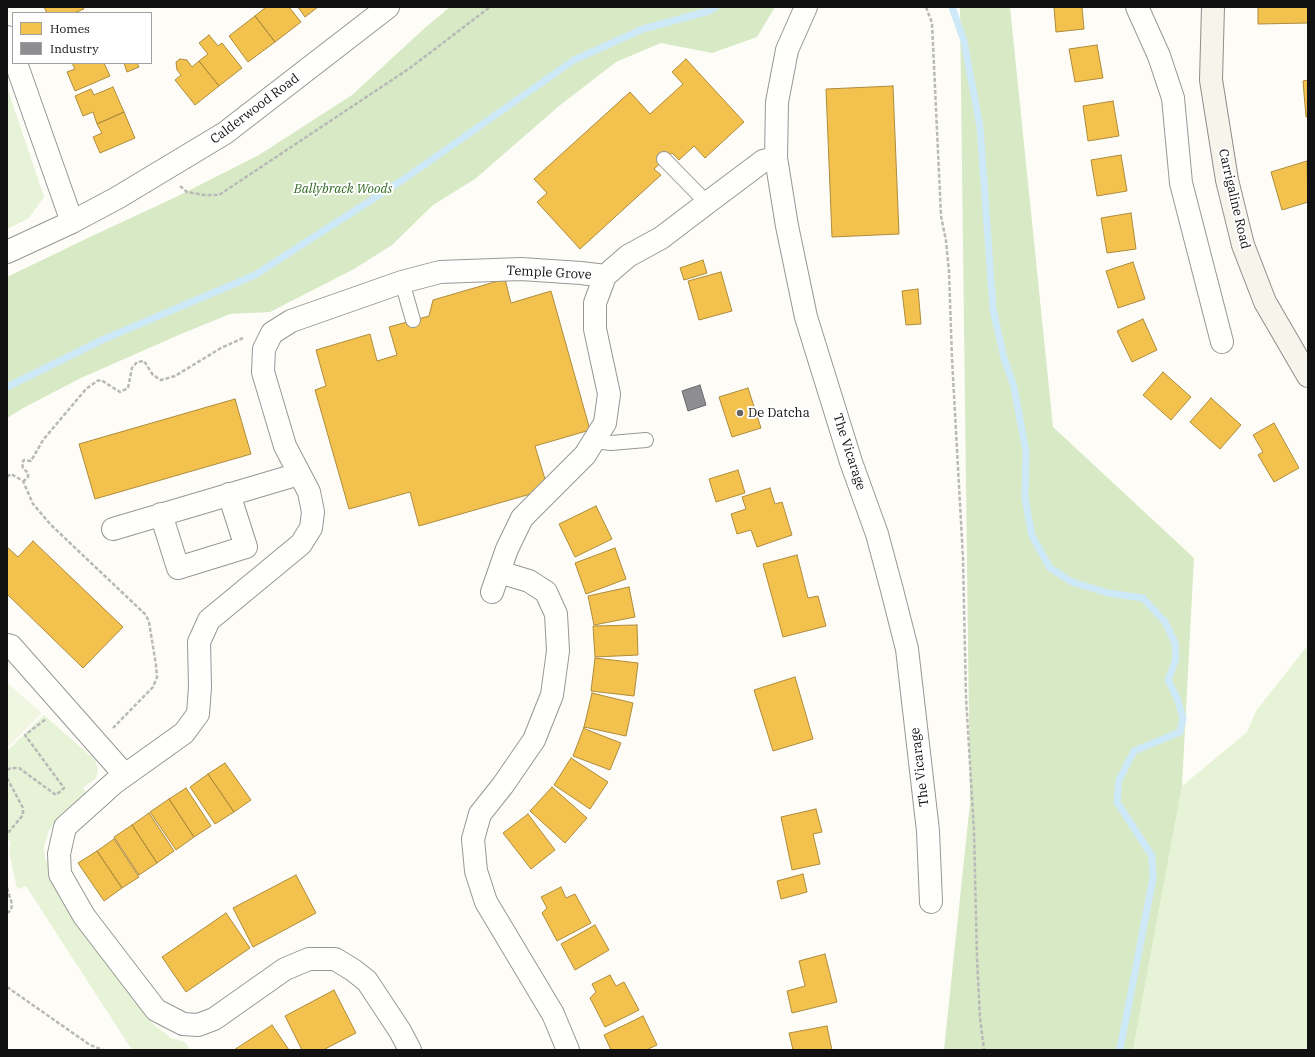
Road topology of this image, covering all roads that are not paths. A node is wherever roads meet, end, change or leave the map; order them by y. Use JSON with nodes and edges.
{"nodes":[{"id":1,"x":388,"y":7,"type":"edge"},
{"id":2,"x":806,"y":7,"type":"edge"},
{"id":3,"x":1137,"y":7,"type":"edge"},
{"id":4,"x":1213,"y":7,"type":"edge"},
{"id":5,"x":7,"y":37,"type":"edge"},
{"id":6,"x":12,"y":51,"type":"edge"},
{"id":7,"x":16,"y":64,"type":"edge"},
{"id":8,"x":776,"y":158,"type":"junction"},
{"id":9,"x":664,"y":159,"type":"dead end"},
{"id":10,"x":707,"y":202,"type":"junction"},
{"id":11,"x":72,"y":222,"type":"junction"},
{"id":12,"x":7,"y":252,"type":"edge"},
{"id":13,"x":605,"y":276,"type":"junction"},
{"id":14,"x":402,"y":282,"type":"junction"},
{"id":15,"x":413,"y":320,"type":"dead end"},
{"id":16,"x":1222,"y":342,"type":"dead end"},
{"id":17,"x":1308,"y":376,"type":"edge"},
{"id":18,"x":646,"y":440,"type":"dead end"},
{"id":19,"x":594,"y":441,"type":"junction"},
{"id":20,"x":299,"y":474,"type":"junction"},
{"id":21,"x":229,"y":494,"type":"junction"},
{"id":22,"x":161,"y":514,"type":"junction"},
{"id":23,"x":113,"y":529,"type":"dead end"},
{"id":24,"x":7,"y":645,"type":"edge"},
{"id":25,"x":125,"y":776,"type":"junction"},
{"id":26,"x":931,"y":902,"type":"dead end"},
{"id":27,"x":410,"y":1050,"type":"edge"},
{"id":28,"x":568,"y":1050,"type":"edge"}],
"edges":[{"from":1,"to":11,"type":"street","name":"Calderwood Road"},
{"from":2,"to":8,"type":"street","name":"The Vicarage"},
{"from":3,"to":16,"type":"street"},
{"from":4,"to":17,"type":"main road","name":"Carrigaline Road"},
{"from":5,"to":6,"type":"street"},
{"from":7,"to":11,"type":"street"},
{"from":8,"to":10,"type":"street","name":"Temple Grove"},
{"from":8,"to":26,"type":"street","name":"The Vicarage"},
{"from":9,"to":10,"type":"lane"},
{"from":10,"to":13,"type":"street","name":"Temple Grove"},
{"from":11,"to":12,"type":"street","name":"Calderwood Road"},
{"from":13,"to":14,"type":"street","name":"Temple Grove"},
{"from":13,"to":19,"type":"street"},
{"from":14,"to":15,"type":"lane"},
{"from":14,"to":20,"type":"street","name":"Temple Grove"},
{"from":18,"to":19,"type":"lane"},
{"from":19,"to":28,"type":"street"},
{"from":20,"to":21,"type":"street"},
{"from":20,"to":25,"type":"street","name":"Temple Grove"},
{"from":21,"to":22,"type":"street"},
{"from":21,"to":22,"type":"street"},
{"from":22,"to":23,"type":"street"},
{"from":24,"to":25,"type":"street"},
{"from":25,"to":27,"type":"street","name":"Temple Grove"}]}
